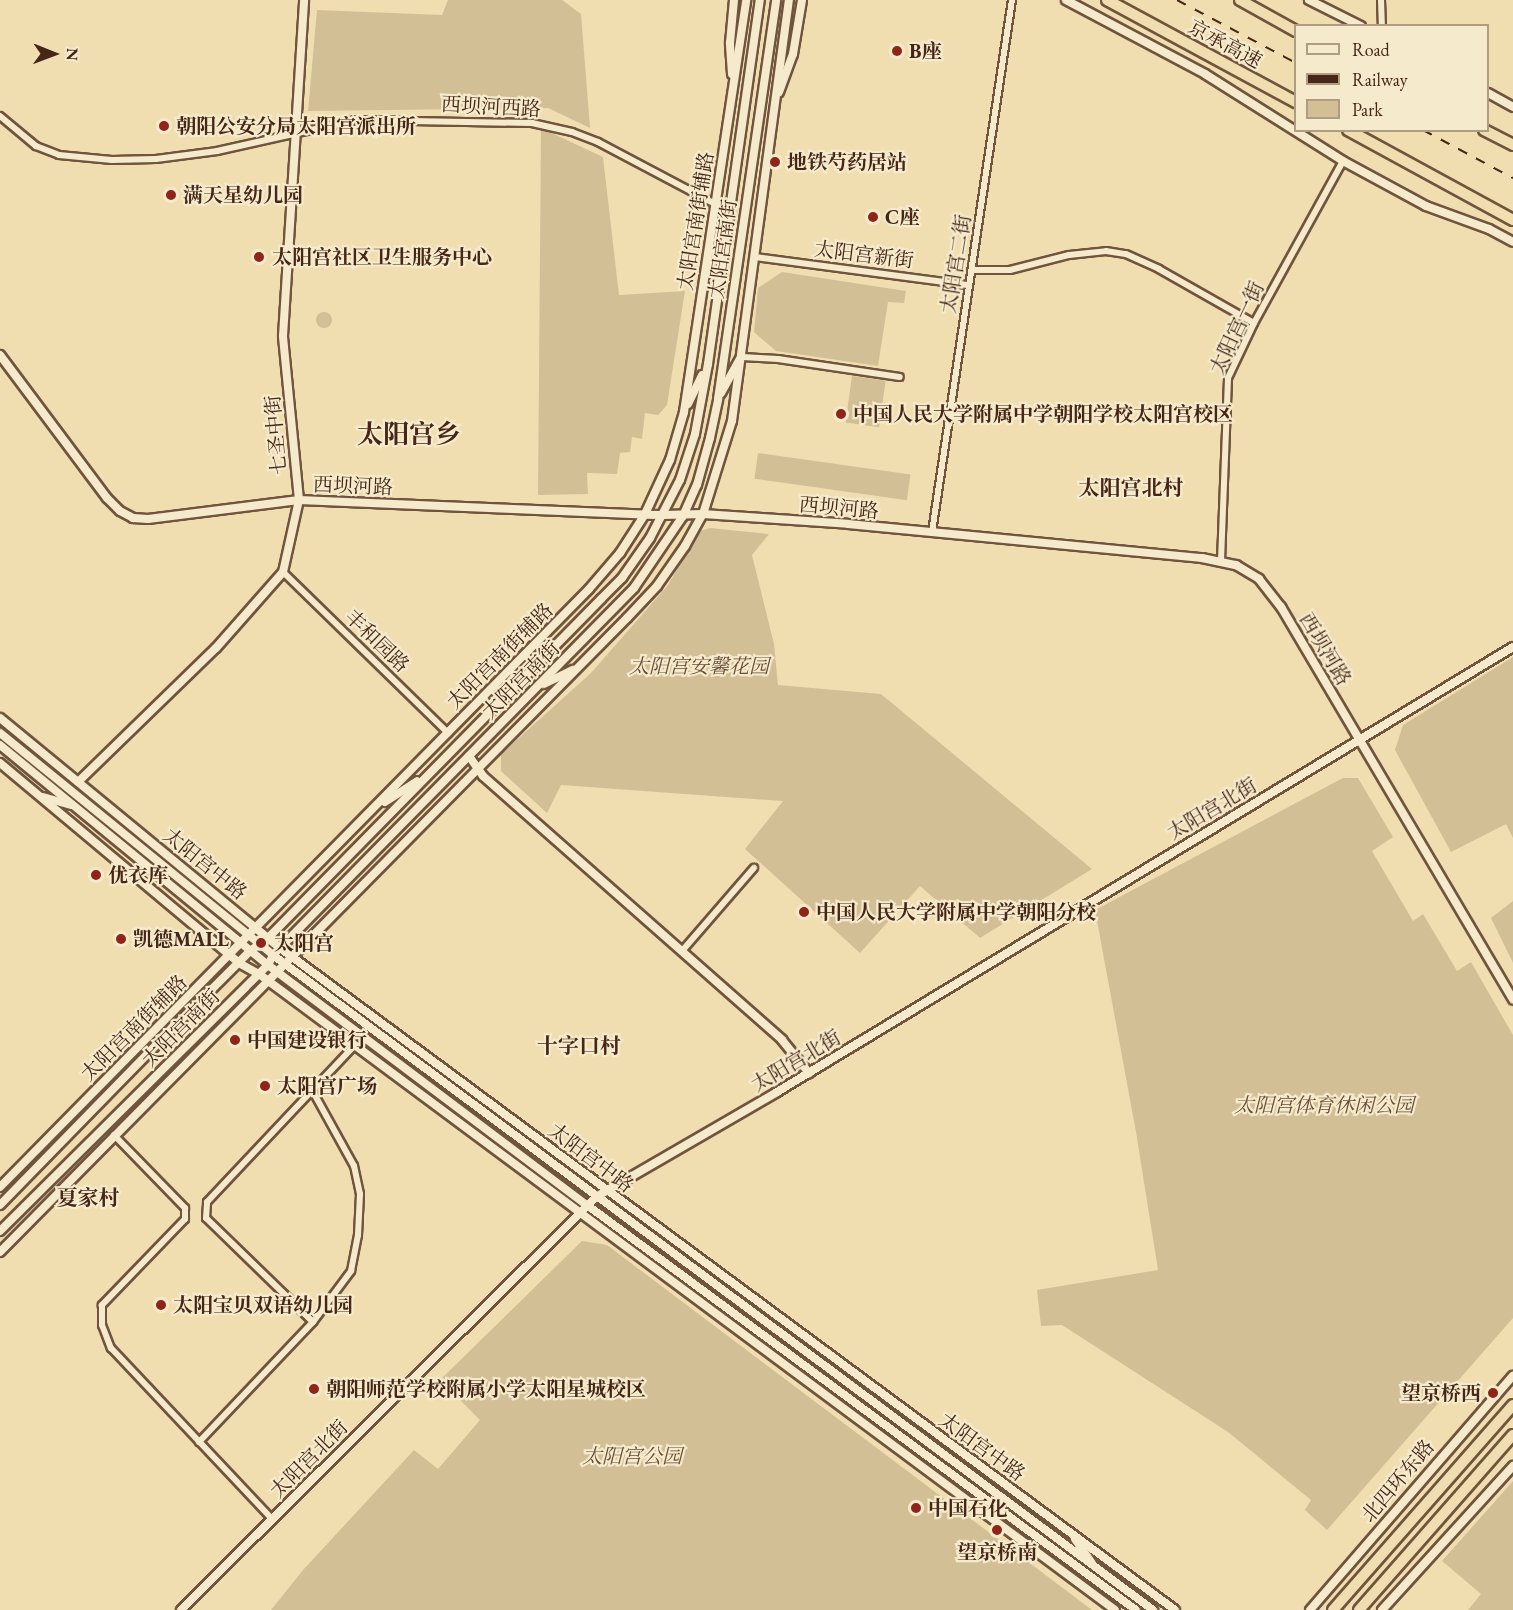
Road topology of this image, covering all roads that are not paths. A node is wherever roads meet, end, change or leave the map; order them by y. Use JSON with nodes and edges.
{"nodes":[{"id":1,"x":303,"y":0,"type":"edge"},
{"id":2,"x":734,"y":0,"type":"edge"},
{"id":3,"x":746,"y":0,"type":"edge"},
{"id":4,"x":760,"y":0,"type":"edge"},
{"id":5,"x":776,"y":0,"type":"edge"},
{"id":6,"x":789,"y":0,"type":"edge"},
{"id":7,"x":802,"y":0,"type":"edge"},
{"id":8,"x":1012,"y":0,"type":"edge"},
{"id":9,"x":1066,"y":0,"type":"edge"},
{"id":10,"x":1107,"y":0,"type":"edge"},
{"id":11,"x":1240,"y":0,"type":"edge"},
{"id":12,"x":1309,"y":0,"type":"edge"},
{"id":13,"x":1381,"y":0,"type":"edge"},
{"id":14,"x":1357,"y":24,"type":"edge"},
{"id":15,"x":1382,"y":24,"type":"edge"},
{"id":16,"x":1294,"y":30,"type":"edge"},
{"id":17,"x":733,"y":91,"type":"junction"},
{"id":18,"x":1489,"y":94,"type":"edge"},
{"id":19,"x":1294,"y":101,"type":"edge"},
{"id":20,"x":1513,"y":107,"type":"edge"},
{"id":21,"x":773,"y":109,"type":"junction"},
{"id":22,"x":0,"y":116,"type":"edge"},
{"id":23,"x":1294,"y":130,"type":"edge"},
{"id":24,"x":1297,"y":132,"type":"edge"},
{"id":25,"x":1352,"y":132,"type":"edge"},
{"id":26,"x":1488,"y":132,"type":"edge"},
{"id":27,"x":295,"y":133,"type":"junction"},
{"id":28,"x":1513,"y":145,"type":"edge"},
{"id":29,"x":1343,"y":161,"type":"junction"},
{"id":30,"x":715,"y":204,"type":"junction"},
{"id":31,"x":728,"y":215,"type":"junction"},
{"id":32,"x":1513,"y":219,"type":"edge"},
{"id":33,"x":1513,"y":243,"type":"edge"},
{"id":34,"x":755,"y":257,"type":"junction"},
{"id":35,"x":972,"y":270,"type":"junction"},
{"id":36,"x":969,"y":285,"type":"junction"},
{"id":37,"x":1254,"y":323,"type":"junction"},
{"id":38,"x":0,"y":354,"type":"edge"},
{"id":39,"x":742,"y":356,"type":"junction"},
{"id":40,"x":708,"y":364,"type":"junction"},
{"id":41,"x":900,"y":377,"type":"dead end"},
{"id":42,"x":718,"y":399,"type":"junction"},
{"id":43,"x":684,"y":412,"type":"junction"},
{"id":44,"x":299,"y":500,"type":"junction"},
{"id":45,"x":645,"y":514,"type":"junction"},
{"id":46,"x":703,"y":514,"type":"junction"},
{"id":47,"x":663,"y":515,"type":"junction"},
{"id":48,"x":683,"y":516,"type":"junction"},
{"id":49,"x":932,"y":532,"type":"junction"},
{"id":50,"x":1221,"y":561,"type":"junction"},
{"id":51,"x":283,"y":572,"type":"junction"},
{"id":52,"x":1513,"y":647,"type":"edge"},
{"id":53,"x":578,"y":668,"type":"junction"},
{"id":54,"x":538,"y":686,"type":"junction"},
{"id":55,"x":0,"y":718,"type":"edge"},
{"id":56,"x":0,"y":733,"type":"edge"},
{"id":57,"x":448,"y":733,"type":"junction"},
{"id":58,"x":1360,"y":738,"type":"junction"},
{"id":59,"x":0,"y":745,"type":"edge"},
{"id":60,"x":469,"y":756,"type":"junction"},
{"id":61,"x":0,"y":763,"type":"edge"},
{"id":62,"x":58,"y":766,"type":"junction"},
{"id":63,"x":477,"y":770,"type":"junction"},
{"id":64,"x":430,"y":773,"type":"junction"},
{"id":65,"x":78,"y":782,"type":"junction"},
{"id":66,"x":40,"y":796,"type":"junction"},
{"id":67,"x":75,"y":806,"type":"junction"},
{"id":68,"x":90,"y":806,"type":"junction"},
{"id":69,"x":371,"y":811,"type":"junction"},
{"id":70,"x":138,"y":858,"type":"junction"},
{"id":71,"x":754,"y":868,"type":"dead end"},
{"id":72,"x":128,"y":870,"type":"junction"},
{"id":73,"x":256,"y":927,"type":"junction"},
{"id":74,"x":249,"y":935,"type":"junction"},
{"id":75,"x":269,"y":938,"type":"junction"},
{"id":76,"x":240,"y":943,"type":"junction"},
{"id":77,"x":261,"y":945,"type":"junction"},
{"id":78,"x":250,"y":951,"type":"junction"},
{"id":79,"x":682,"y":951,"type":"junction"},
{"id":80,"x":277,"y":952,"type":"junction"},
{"id":81,"x":230,"y":954,"type":"junction"},
{"id":82,"x":291,"y":957,"type":"junction"},
{"id":83,"x":239,"y":963,"type":"junction"},
{"id":84,"x":284,"y":963,"type":"junction"},
{"id":85,"x":268,"y":965,"type":"junction"},
{"id":86,"x":276,"y":972,"type":"junction"},
{"id":87,"x":259,"y":974,"type":"junction"},
{"id":88,"x":268,"y":980,"type":"junction"},
{"id":89,"x":1513,"y":999,"type":"edge"},
{"id":90,"x":354,"y":1046,"type":"junction"},
{"id":91,"x":424,"y":1054,"type":"junction"},
{"id":92,"x":809,"y":1073,"type":"junction"},
{"id":93,"x":401,"y":1080,"type":"junction"},
{"id":94,"x":450,"y":1087,"type":"junction"},
{"id":95,"x":312,"y":1089,"type":"junction"},
{"id":96,"x":436,"y":1091,"type":"junction"},
{"id":97,"x":114,"y":1135,"type":"junction"},
{"id":98,"x":0,"y":1187,"type":"edge"},
{"id":99,"x":607,"y":1190,"type":"junction"},
{"id":100,"x":596,"y":1197,"type":"junction"},
{"id":101,"x":0,"y":1205,"type":"edge"},
{"id":102,"x":587,"y":1205,"type":"junction"},
{"id":103,"x":579,"y":1212,"type":"junction"},
{"id":104,"x":0,"y":1231,"type":"edge"},
{"id":105,"x":0,"y":1252,"type":"edge"},
{"id":106,"x":698,"y":1287,"type":"junction"},
{"id":107,"x":711,"y":1310,"type":"junction"},
{"id":108,"x":313,"y":1322,"type":"junction"},
{"id":109,"x":1513,"y":1377,"type":"edge"},
{"id":110,"x":1513,"y":1405,"type":"edge"},
{"id":111,"x":1513,"y":1435,"type":"edge"},
{"id":112,"x":907,"y":1441,"type":"junction"},
{"id":113,"x":199,"y":1442,"type":"junction"},
{"id":114,"x":1513,"y":1466,"type":"edge"},
{"id":115,"x":924,"y":1468,"type":"junction"},
{"id":116,"x":272,"y":1519,"type":"junction"},
{"id":117,"x":1070,"y":1533,"type":"junction"},
{"id":118,"x":1047,"y":1560,"type":"junction"},
{"id":119,"x":1080,"y":1569,"type":"junction"},
{"id":120,"x":1097,"y":1571,"type":"junction"},
{"id":121,"x":181,"y":1610,"type":"edge"},
{"id":122,"x":1115,"y":1610,"type":"edge"},
{"id":123,"x":1136,"y":1610,"type":"edge"},
{"id":124,"x":1153,"y":1610,"type":"edge"},
{"id":125,"x":1174,"y":1610,"type":"edge"},
{"id":126,"x":1310,"y":1610,"type":"edge"},
{"id":127,"x":1333,"y":1610,"type":"edge"},
{"id":128,"x":1359,"y":1610,"type":"edge"},
{"id":129,"x":1382,"y":1610,"type":"edge"}],
"edges":[{"from":1,"to":27,"type":"street","name":"七圣中街"},
{"from":2,"to":17,"type":"street"},
{"from":3,"to":17,"type":"street","name":"太阳宫南街辅路"},
{"from":4,"to":31,"type":"street","name":"太阳宫南街"},
{"from":5,"to":42,"type":"street","name":"太阳宫南街"},
{"from":6,"to":21,"type":"street"},
{"from":7,"to":21,"type":"street"},
{"from":8,"to":35,"type":"street","name":"太阳宫二街"},
{"from":9,"to":23,"type":"street"},
{"from":10,"to":19,"type":"highway","name":"京承高速"},
{"from":11,"to":16,"type":"highway"},
{"from":12,"to":14,"type":"street"},
{"from":13,"to":15,"type":"street"},
{"from":17,"to":30,"type":"street","name":"太阳宫南街辅路"},
{"from":18,"to":20,"type":"street"},
{"from":21,"to":34,"type":"street"},
{"from":22,"to":27,"type":"street","name":"西坝河西路"},
{"from":24,"to":29,"type":"street"},
{"from":25,"to":32,"type":"highway"},
{"from":26,"to":28,"type":"highway"},
{"from":27,"to":30,"type":"street","name":"西坝河西路"},
{"from":27,"to":44,"type":"street","name":"七圣中街"},
{"from":29,"to":33,"type":"street"},
{"from":29,"to":37,"type":"street","name":"太阳宫一街"},
{"from":30,"to":31,"type":"street"},
{"from":30,"to":43,"type":"street","name":"太阳宫南街辅路"},
{"from":31,"to":40,"type":"street","name":"太阳宫南街"},
{"from":34,"to":36,"type":"street","name":"太阳宫新街"},
{"from":34,"to":39,"type":"street"},
{"from":35,"to":36,"type":"street","name":"太阳宫二街"},
{"from":35,"to":37,"type":"street"},
{"from":36,"to":49,"type":"street","name":"太阳宫二街"},
{"from":37,"to":50,"type":"street","name":"太阳宫一街"},
{"from":38,"to":44,"type":"street","name":"西坝河路"},
{"from":39,"to":41,"type":"street"},
{"from":39,"to":42,"type":"street"},
{"from":39,"to":46,"type":"street","name":"太阳宫南街"},
{"from":40,"to":43,"type":"street"},
{"from":40,"to":47,"type":"street","name":"太阳宫南街"},
{"from":42,"to":48,"type":"street","name":"太阳宫南街"},
{"from":43,"to":45,"type":"street","name":"太阳宫南街辅路"},
{"from":44,"to":45,"type":"street","name":"西坝河路"},
{"from":44,"to":51,"type":"street","name":"七圣中街"},
{"from":45,"to":47,"type":"street","name":"西坝河路"},
{"from":45,"to":57,"type":"street","name":"太阳宫南街辅路"},
{"from":46,"to":48,"type":"street","name":"西坝河路"},
{"from":46,"to":49,"type":"street","name":"西坝河路"},
{"from":46,"to":53,"type":"street","name":"太阳宫南街"},
{"from":47,"to":48,"type":"street","name":"西坝河路"},
{"from":47,"to":64,"type":"street","name":"太阳宫南街"},
{"from":48,"to":54,"type":"street","name":"太阳宫南街"},
{"from":49,"to":50,"type":"street","name":"西坝河路"},
{"from":50,"to":58,"type":"street","name":"西坝河路"},
{"from":51,"to":57,"type":"street","name":"丰和园路"},
{"from":51,"to":65,"type":"street","name":"七圣中街"},
{"from":52,"to":58,"type":"street","name":"太阳宫北街"},
{"from":53,"to":54,"type":"street"},
{"from":53,"to":63,"type":"street","name":"太阳宫南街"},
{"from":54,"to":60,"type":"street","name":"太阳宫南街"},
{"from":55,"to":62,"type":"street","name":"太阳宫中路"},
{"from":56,"to":68,"type":"street","name":"太阳宫中路"},
{"from":57,"to":69,"type":"street","name":"太阳宫南街辅路"},
{"from":58,"to":89,"type":"street","name":"西坝河路"},
{"from":58,"to":92,"type":"street","name":"太阳宫北街"},
{"from":59,"to":67,"type":"street","name":"太阳宫中路"},
{"from":60,"to":63,"type":"street"},
{"from":60,"to":80,"type":"street","name":"太阳宫南街"},
{"from":61,"to":66,"type":"street"},
{"from":62,"to":65,"type":"street","name":"太阳宫中路"},
{"from":62,"to":68,"type":"street"},
{"from":63,"to":79,"type":"street"},
{"from":63,"to":82,"type":"street","name":"太阳宫南街"},
{"from":64,"to":69,"type":"street"},
{"from":64,"to":75,"type":"street","name":"太阳宫南街"},
{"from":65,"to":73,"type":"street","name":"太阳宫中路"},
{"from":66,"to":67,"type":"street"},
{"from":66,"to":72,"type":"street"},
{"from":67,"to":70,"type":"street","name":"太阳宫中路"},
{"from":68,"to":74,"type":"street","name":"太阳宫中路"},
{"from":69,"to":73,"type":"street","name":"太阳宫南街辅路"},
{"from":70,"to":72,"type":"street"},
{"from":70,"to":76,"type":"street","name":"太阳宫中路"},
{"from":71,"to":79,"type":"street"},
{"from":72,"to":81,"type":"street"},
{"from":73,"to":74,"type":"street","name":"太阳宫南街辅路"},
{"from":73,"to":75,"type":"street","name":"太阳宫中路"},
{"from":74,"to":76,"type":"street","name":"太阳宫南街辅路"},
{"from":74,"to":77,"type":"street","name":"太阳宫中路"},
{"from":75,"to":77,"type":"street","name":"太阳宫南街"},
{"from":75,"to":80,"type":"street","name":"太阳宫中路"},
{"from":76,"to":78,"type":"street","name":"太阳宫中路"},
{"from":76,"to":81,"type":"street","name":"太阳宫南街辅路"},
{"from":77,"to":78,"type":"street","name":"太阳宫南街"},
{"from":77,"to":80,"type":"street","name":"太阳宫中路"},
{"from":78,"to":83,"type":"street","name":"太阳宫南街"},
{"from":78,"to":85,"type":"street","name":"太阳宫中路"},
{"from":79,"to":92,"type":"street"},
{"from":80,"to":82,"type":"street","name":"太阳宫中路"},
{"from":80,"to":84,"type":"street","name":"太阳宫中路"},
{"from":80,"to":85,"type":"street","name":"太阳宫南街"},
{"from":81,"to":83,"type":"street"},
{"from":81,"to":98,"type":"street","name":"太阳宫南街辅路"},
{"from":82,"to":84,"type":"street","name":"太阳宫南街"},
{"from":82,"to":91,"type":"street","name":"太阳宫中路"},
{"from":83,"to":87,"type":"street"},
{"from":83,"to":101,"type":"street","name":"太阳宫南街"},
{"from":84,"to":86,"type":"street","name":"太阳宫南街"},
{"from":84,"to":94,"type":"street","name":"太阳宫中路"},
{"from":85,"to":86,"type":"street","name":"太阳宫中路"},
{"from":85,"to":87,"type":"street","name":"太阳宫南街"},
{"from":86,"to":88,"type":"street","name":"太阳宫南街"},
{"from":86,"to":96,"type":"street","name":"太阳宫中路"},
{"from":87,"to":88,"type":"street"},
{"from":87,"to":104,"type":"street","name":"太阳宫南街"},
{"from":88,"to":90,"type":"street"},
{"from":88,"to":97,"type":"street","name":"太阳宫南街"},
{"from":90,"to":93,"type":"street"},
{"from":90,"to":95,"type":"street"},
{"from":91,"to":94,"type":"street"},
{"from":91,"to":99,"type":"street","name":"太阳宫中路"},
{"from":92,"to":99,"type":"street","name":"太阳宫北街"},
{"from":93,"to":96,"type":"street"},
{"from":93,"to":103,"type":"street"},
{"from":94,"to":100,"type":"street","name":"太阳宫中路"},
{"from":95,"to":108,"type":"street"},
{"from":95,"to":108,"type":"street"},
{"from":96,"to":102,"type":"street","name":"太阳宫中路"},
{"from":97,"to":105,"type":"street","name":"太阳宫南街"},
{"from":97,"to":113,"type":"street"},
{"from":99,"to":100,"type":"street","name":"太阳宫北街"},
{"from":99,"to":117,"type":"street","name":"太阳宫中路"},
{"from":100,"to":102,"type":"street","name":"太阳宫北街"},
{"from":100,"to":120,"type":"street","name":"太阳宫中路"},
{"from":102,"to":103,"type":"street","name":"太阳宫北街"},
{"from":102,"to":106,"type":"street","name":"太阳宫中路"},
{"from":103,"to":107,"type":"street"},
{"from":103,"to":116,"type":"street","name":"太阳宫北街"},
{"from":106,"to":107,"type":"street"},
{"from":106,"to":112,"type":"street","name":"太阳宫中路"},
{"from":107,"to":115,"type":"street"},
{"from":108,"to":113,"type":"street"},
{"from":109,"to":126,"type":"street","name":"北四环东路"},
{"from":110,"to":127,"type":"highway","name":"北四环东路"},
{"from":111,"to":128,"type":"highway"},
{"from":112,"to":115,"type":"street"},
{"from":112,"to":119,"type":"street","name":"太阳宫中路"},
{"from":113,"to":116,"type":"street"},
{"from":114,"to":129,"type":"street"},
{"from":115,"to":118,"type":"street"},
{"from":116,"to":121,"type":"street","name":"太阳宫北街"},
{"from":117,"to":120,"type":"street"},
{"from":117,"to":125,"type":"street","name":"太阳宫中路"},
{"from":118,"to":119,"type":"street"},
{"from":118,"to":122,"type":"street"},
{"from":119,"to":123,"type":"street","name":"太阳宫中路"},
{"from":120,"to":124,"type":"street","name":"太阳宫中路"}]}
